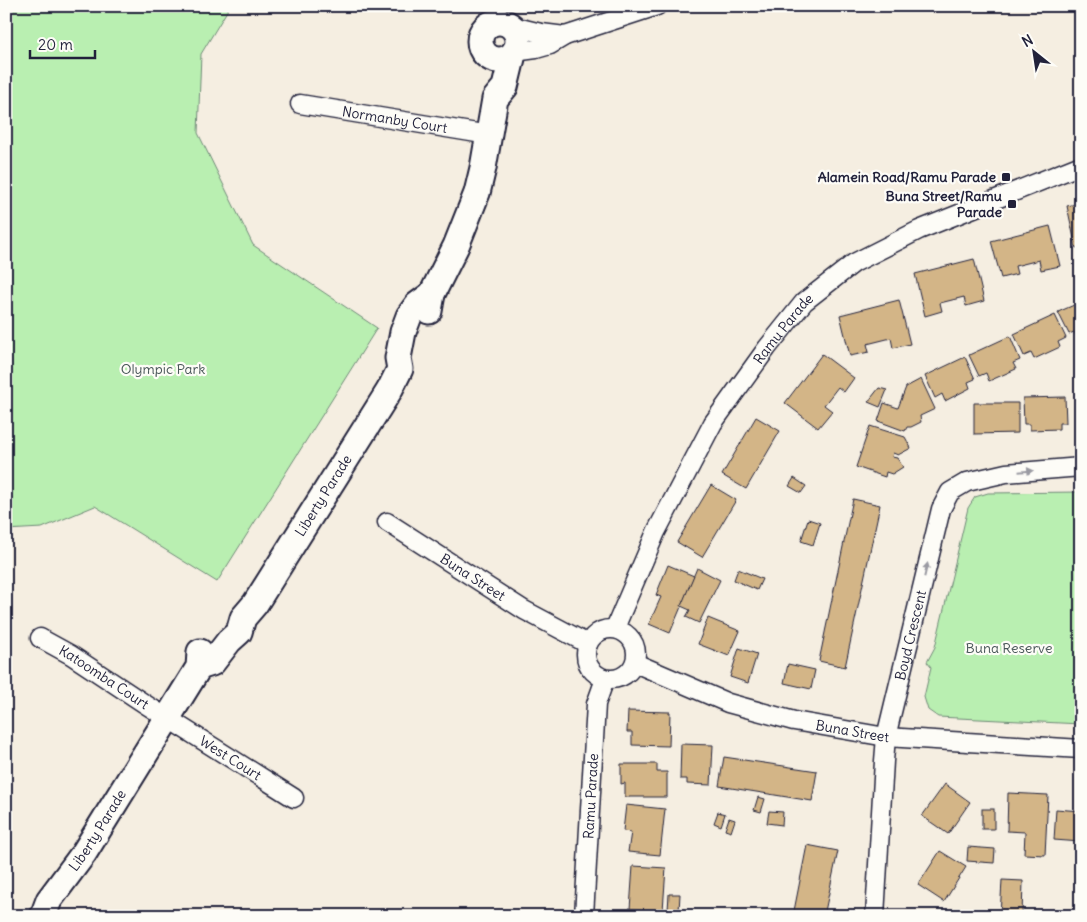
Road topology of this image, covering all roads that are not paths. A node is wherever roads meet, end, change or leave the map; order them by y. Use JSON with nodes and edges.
{"nodes":[{"id":1,"x":657,"y":6,"type":"edge"},
{"id":2,"x":498,"y":18,"type":"edge"},
{"id":3,"x":565,"y":36,"type":"junction"},
{"id":4,"x":484,"y":53,"type":"junction"},
{"id":5,"x":514,"y":53,"type":"junction"},
{"id":6,"x":495,"y":99,"type":"junction"},
{"id":7,"x":300,"y":104,"type":"dead end"},
{"id":8,"x":489,"y":135,"type":"junction"},
{"id":9,"x":1081,"y":165,"type":"edge"},
{"id":10,"x":1081,"y":467,"type":"edge"},
{"id":11,"x":387,"y":522,"type":"dead end"},
{"id":12,"x":615,"y":628,"type":"junction"},
{"id":13,"x":40,"y":638,"type":"dead end"},
{"id":14,"x":588,"y":644,"type":"junction"},
{"id":15,"x":635,"y":663,"type":"junction"},
{"id":16,"x":605,"y":678,"type":"junction"},
{"id":17,"x":168,"y":718,"type":"junction"},
{"id":18,"x":886,"y":737,"type":"junction"},
{"id":19,"x":1081,"y":749,"type":"edge"},
{"id":20,"x":294,"y":798,"type":"dead end"},
{"id":21,"x":42,"y":916,"type":"edge"},
{"id":22,"x":584,"y":916,"type":"edge"},
{"id":23,"x":875,"y":916,"type":"edge"}],
"edges":[{"from":1,"to":3,"type":"street"},
{"from":2,"to":3,"type":"street"},
{"from":2,"to":4,"type":"street"},
{"from":2,"to":5,"type":"street"},
{"from":3,"to":5,"type":"street"},
{"from":4,"to":5,"type":"street"},
{"from":4,"to":6,"type":"street","name":"Liberty Parade"},
{"from":5,"to":6,"type":"street","name":"Liberty Parade"},
{"from":6,"to":8,"type":"street","name":"Liberty Parade"},
{"from":7,"to":8,"type":"street","name":"Normanby Court"},
{"from":8,"to":17,"type":"street","name":"Liberty Parade"},
{"from":9,"to":12,"type":"street","name":"Ramu Parade"},
{"from":18,"to":10,"type":"street","name":"Boyd Crescent","one_way":true},
{"from":11,"to":14,"type":"street","name":"Buna Street"},
{"from":12,"to":14,"type":"street"},
{"from":12,"to":15,"type":"street"},
{"from":13,"to":17,"type":"street","name":"Katoomba Court"},
{"from":14,"to":16,"type":"street"},
{"from":15,"to":16,"type":"street"},
{"from":15,"to":18,"type":"street","name":"Buna Street"},
{"from":16,"to":22,"type":"street","name":"Ramu Parade"},
{"from":17,"to":20,"type":"street","name":"West Court"},
{"from":17,"to":21,"type":"street","name":"Liberty Parade"},
{"from":18,"to":19,"type":"street","name":"Buna Street"},
{"from":18,"to":23,"type":"street","name":"Boyd Crescent"}]}
